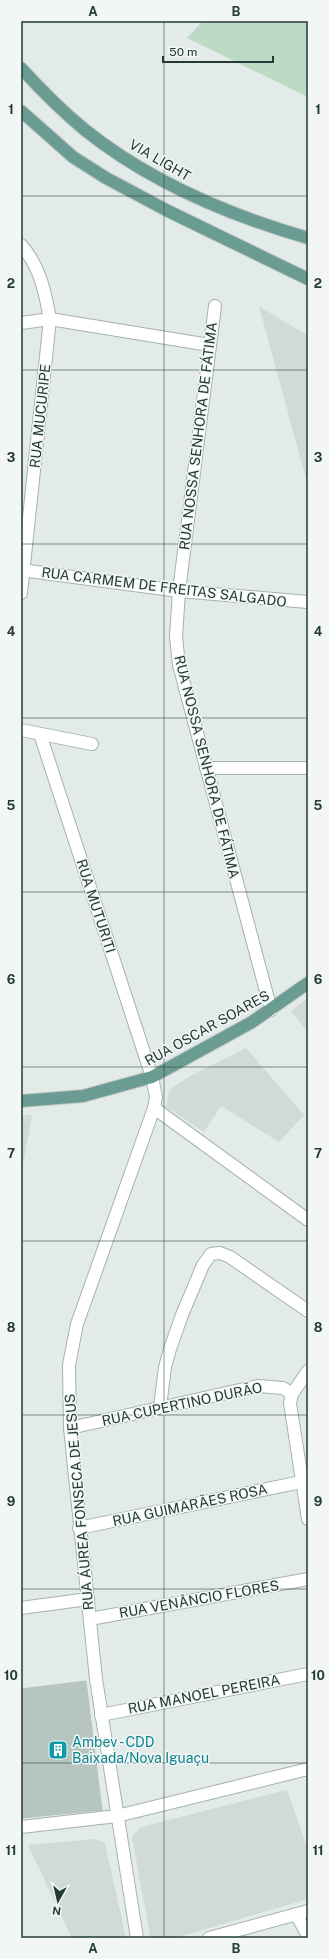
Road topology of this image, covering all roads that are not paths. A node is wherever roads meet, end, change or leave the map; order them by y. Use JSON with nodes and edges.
{"nodes":[{"id":1,"x":21,"y":68,"type":"edge"},
{"id":2,"x":21,"y":111,"type":"edge"},
{"id":3,"x":308,"y":238,"type":"edge"},
{"id":4,"x":21,"y":244,"type":"edge"},
{"id":5,"x":308,"y":279,"type":"edge"},
{"id":6,"x":215,"y":306,"type":"dead end"},
{"id":7,"x":50,"y":319,"type":"junction"},
{"id":8,"x":21,"y":323,"type":"edge"},
{"id":9,"x":209,"y":345,"type":"junction"},
{"id":10,"x":23,"y":570,"type":"edge"},
{"id":11,"x":179,"y":591,"type":"junction"},
{"id":12,"x":21,"y":593,"type":"edge"},
{"id":13,"x":308,"y":602,"type":"edge"},
{"id":14,"x":21,"y":730,"type":"edge"},
{"id":15,"x":40,"y":734,"type":"junction"},
{"id":16,"x":92,"y":744,"type":"dead end"},
{"id":17,"x":206,"y":768,"type":"junction"},
{"id":18,"x":308,"y":768,"type":"edge"},
{"id":19,"x":308,"y":983,"type":"edge"},
{"id":20,"x":271,"y":1010,"type":"junction"},
{"id":21,"x":152,"y":1077,"type":"junction"},
{"id":22,"x":21,"y":1101,"type":"edge"},
{"id":23,"x":154,"y":1108,"type":"junction"},
{"id":24,"x":308,"y":1220,"type":"edge"},
{"id":25,"x":308,"y":1311,"type":"edge"},
{"id":26,"x":308,"y":1372,"type":"edge"},
{"id":27,"x":292,"y":1394,"type":"junction"},
{"id":28,"x":160,"y":1407,"type":"junction"},
{"id":29,"x":70,"y":1428,"type":"junction"},
{"id":30,"x":301,"y":1482,"type":"junction"},
{"id":31,"x":308,"y":1519,"type":"edge"},
{"id":32,"x":79,"y":1528,"type":"junction"},
{"id":33,"x":308,"y":1579,"type":"edge"},
{"id":34,"x":88,"y":1599,"type":"junction"},
{"id":35,"x":21,"y":1608,"type":"edge"},
{"id":36,"x":90,"y":1619,"type":"junction"},
{"id":37,"x":308,"y":1674,"type":"edge"},
{"id":38,"x":101,"y":1715,"type":"junction"},
{"id":39,"x":308,"y":1769,"type":"edge"},
{"id":40,"x":117,"y":1816,"type":"junction"},
{"id":41,"x":21,"y":1827,"type":"edge"},
{"id":42,"x":308,"y":1911,"type":"edge"},
{"id":43,"x":296,"y":1914,"type":"junction"},
{"id":44,"x":308,"y":1936,"type":"edge"},
{"id":45,"x":137,"y":1938,"type":"edge"},
{"id":46,"x":209,"y":1938,"type":"edge"}],
"edges":[{"from":1,"to":3,"type":"main road","name":"VIA LIGHT"},
{"from":2,"to":5,"type":"main road"},
{"from":4,"to":7,"type":"street","name":"RUA MUCURIPE"},
{"from":6,"to":9,"type":"street","name":"RUA NOSSA SENHORA DE FÁTIMA"},
{"from":7,"to":8,"type":"street"},
{"from":7,"to":9,"type":"street"},
{"from":7,"to":10,"type":"street","name":"RUA MUCURIPE"},
{"from":9,"to":11,"type":"street","name":"RUA NOSSA SENHORA DE FÁTIMA"},
{"from":10,"to":11,"type":"street","name":"RUA CARMEM DE FREITAS SALGADO"},
{"from":10,"to":12,"type":"street","name":"RUA MUCURIPE"},
{"from":11,"to":13,"type":"street","name":"RUA CARMEM DE FREITAS SALGADO"},
{"from":11,"to":17,"type":"street","name":"RUA NOSSA SENHORA DE FÁTIMA"},
{"from":14,"to":15,"type":"street"},
{"from":15,"to":16,"type":"street"},
{"from":15,"to":21,"type":"street","name":"RUA MUTURITI"},
{"from":17,"to":18,"type":"street"},
{"from":17,"to":20,"type":"street","name":"RUA NOSSA SENHORA DE FÁTIMA"},
{"from":19,"to":20,"type":"main road","name":"RUA OSCAR SOARES"},
{"from":20,"to":21,"type":"main road","name":"RUA OSCAR SOARES"},
{"from":21,"to":22,"type":"main road","name":"RUA OSCAR SOARES"},
{"from":21,"to":23,"type":"street","name":"RUA ÁUREA FONSECA DE JESUS"},
{"from":23,"to":24,"type":"street"},
{"from":23,"to":29,"type":"street","name":"RUA ÁUREA FONSECA DE JESUS"},
{"from":25,"to":28,"type":"street"},
{"from":26,"to":27,"type":"street"},
{"from":27,"to":28,"type":"street","name":"RUA CUPERTINO DURÃO"},
{"from":27,"to":30,"type":"street"},
{"from":28,"to":29,"type":"street","name":"RUA CUPERTINO DURÃO"},
{"from":29,"to":32,"type":"street","name":"RUA ÁUREA FONSECA DE JESUS"},
{"from":30,"to":31,"type":"street"},
{"from":30,"to":32,"type":"street","name":"RUA GUIMARÃES ROSA"},
{"from":32,"to":34,"type":"street","name":"RUA ÁUREA FONSECA DE JESUS"},
{"from":33,"to":36,"type":"street","name":"RUA VENÂNCIO FLORES"},
{"from":34,"to":35,"type":"street"},
{"from":34,"to":36,"type":"street","name":"RUA ÁUREA FONSECA DE JESUS"},
{"from":36,"to":38,"type":"street","name":"RUA ÁUREA FONSECA DE JESUS"},
{"from":37,"to":38,"type":"street","name":"RUA MANOEL PEREIRA"},
{"from":38,"to":40,"type":"street","name":"RUA ÁUREA FONSECA DE JESUS"},
{"from":39,"to":40,"type":"street"},
{"from":40,"to":41,"type":"street"},
{"from":40,"to":45,"type":"street","name":"RUA ÁUREA FONSECA DE JESUS"},
{"from":42,"to":43,"type":"street"},
{"from":43,"to":44,"type":"street"},
{"from":43,"to":46,"type":"street"}]}
